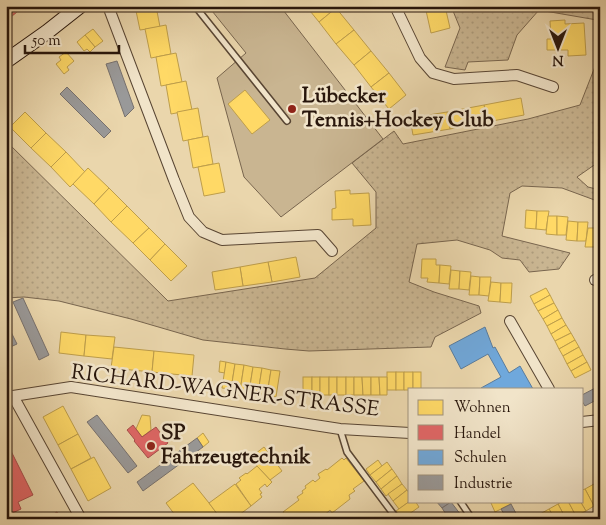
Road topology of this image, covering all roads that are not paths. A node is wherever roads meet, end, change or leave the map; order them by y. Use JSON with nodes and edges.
{"nodes":[{"id":1,"x":80,"y":6,"type":"edge"},
{"id":2,"x":108,"y":6,"type":"edge"},
{"id":3,"x":195,"y":6,"type":"edge"},
{"id":4,"x":395,"y":6,"type":"edge"},
{"id":5,"x":6,"y":61,"type":"edge"},
{"id":6,"x":553,"y":87,"type":"dead end"},
{"id":7,"x":287,"y":121,"type":"dead end"},
{"id":8,"x":332,"y":251,"type":"dead end"},
{"id":9,"x":510,"y":321,"type":"dead end"},
{"id":10,"x":548,"y":388,"type":"edge"},
{"id":11,"x":10,"y":397,"type":"edge"},
{"id":12,"x":600,"y":420,"type":"edge"},
{"id":13,"x":584,"y":422,"type":"edge"},
{"id":14,"x":340,"y":429,"type":"junction"},
{"id":15,"x":408,"y":433,"type":"edge"},
{"id":16,"x":461,"y":502,"type":"edge"},
{"id":17,"x":81,"y":519,"type":"edge"},
{"id":18,"x":397,"y":519,"type":"edge"},
{"id":19,"x":472,"y":519,"type":"edge"}],
"edges":[{"from":1,"to":5,"type":"main road"},
{"from":2,"to":8,"type":"street"},
{"from":3,"to":7,"type":"lane"},
{"from":4,"to":6,"type":"street"},
{"from":9,"to":10,"type":"street"},
{"from":11,"to":14,"type":"street","name":"RICHARD-WAGNER-STRASSE"},
{"from":11,"to":17,"type":"street"},
{"from":12,"to":13,"type":"street"},
{"from":14,"to":15,"type":"street","name":"RICHARD-WAGNER-STRASSE"},
{"from":14,"to":18,"type":"lane"},
{"from":16,"to":19,"type":"lane"}]}
